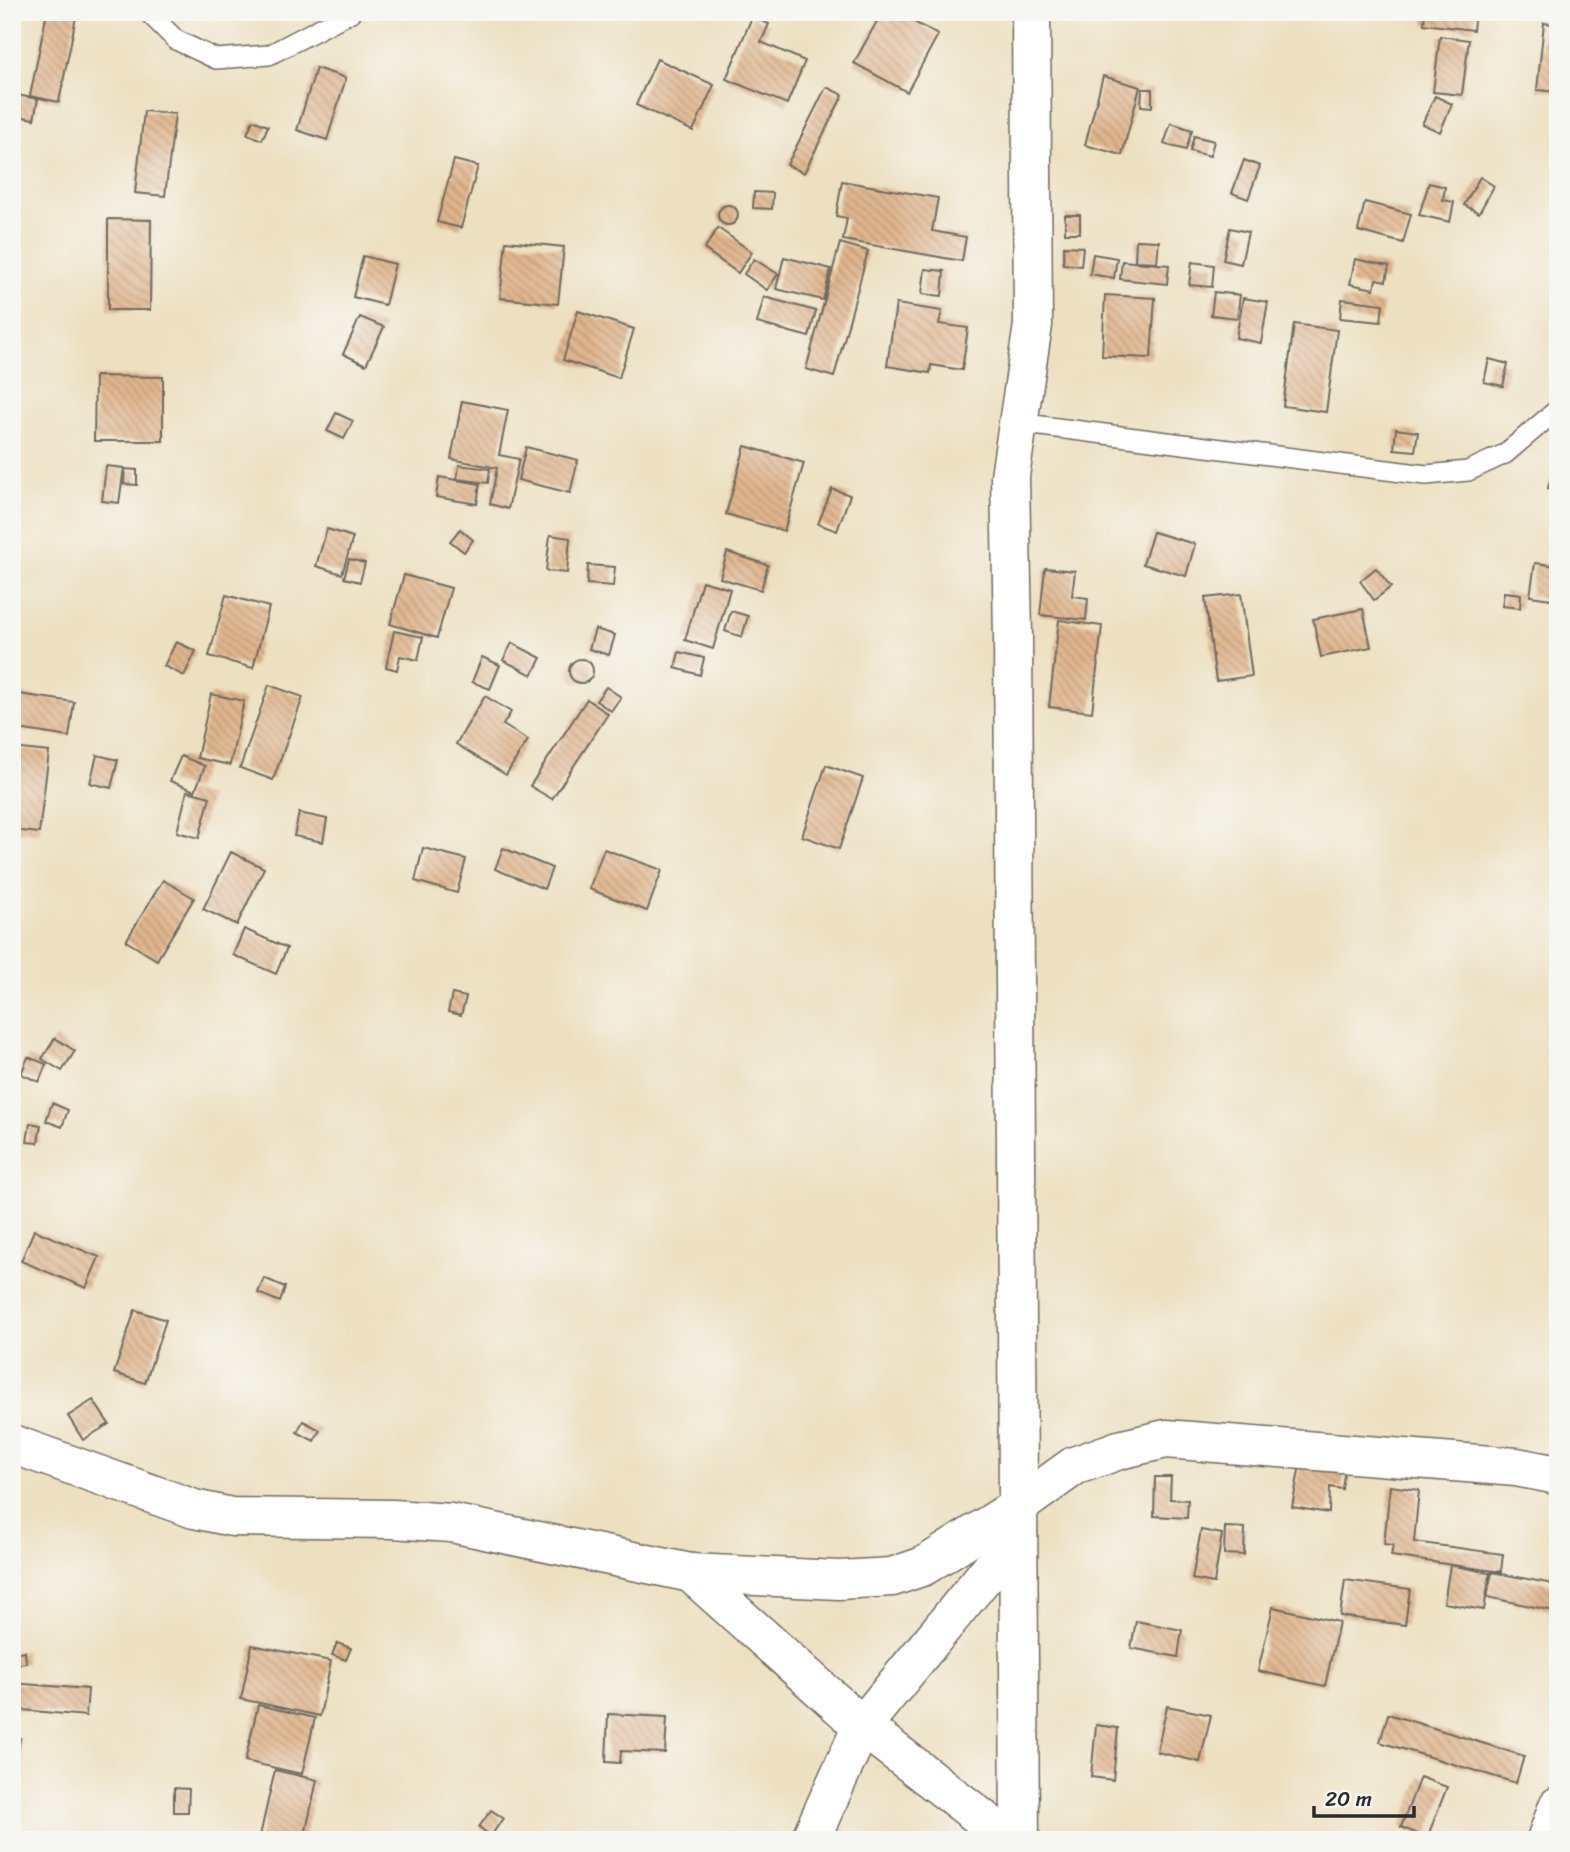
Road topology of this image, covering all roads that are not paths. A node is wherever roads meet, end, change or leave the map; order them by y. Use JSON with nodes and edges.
{"nodes":[{"id":1,"x":148,"y":12,"type":"edge"},
{"id":2,"x":351,"y":12,"type":"edge"},
{"id":3,"x":1031,"y":12,"type":"edge"},
{"id":4,"x":1558,"y":409,"type":"edge"},
{"id":5,"x":1018,"y":423,"type":"junction"},
{"id":6,"x":12,"y":1444,"type":"edge"},
{"id":7,"x":1558,"y":1475,"type":"edge"},
{"id":8,"x":1017,"y":1521,"type":"junction"},
{"id":9,"x":691,"y":1573,"type":"junction"},
{"id":10,"x":862,"y":1726,"type":"junction"},
{"id":11,"x":1558,"y":1806,"type":"edge"},
{"id":12,"x":810,"y":1840,"type":"edge"},
{"id":13,"x":1010,"y":1840,"type":"edge"},
{"id":14,"x":1020,"y":1840,"type":"edge"},
{"id":15,"x":1546,"y":1840,"type":"edge"}],
"edges":[{"from":1,"to":2,"type":"lane"},
{"from":3,"to":5,"type":"street"},
{"from":4,"to":5,"type":"lane"},
{"from":5,"to":8,"type":"street"},
{"from":6,"to":9,"type":"street"},
{"from":7,"to":8,"type":"street"},
{"from":8,"to":9,"type":"street"},
{"from":8,"to":10,"type":"street"},
{"from":8,"to":14,"type":"street"},
{"from":9,"to":10,"type":"street"},
{"from":10,"to":12,"type":"street"},
{"from":10,"to":13,"type":"street"},
{"from":11,"to":15,"type":"street"}]}
